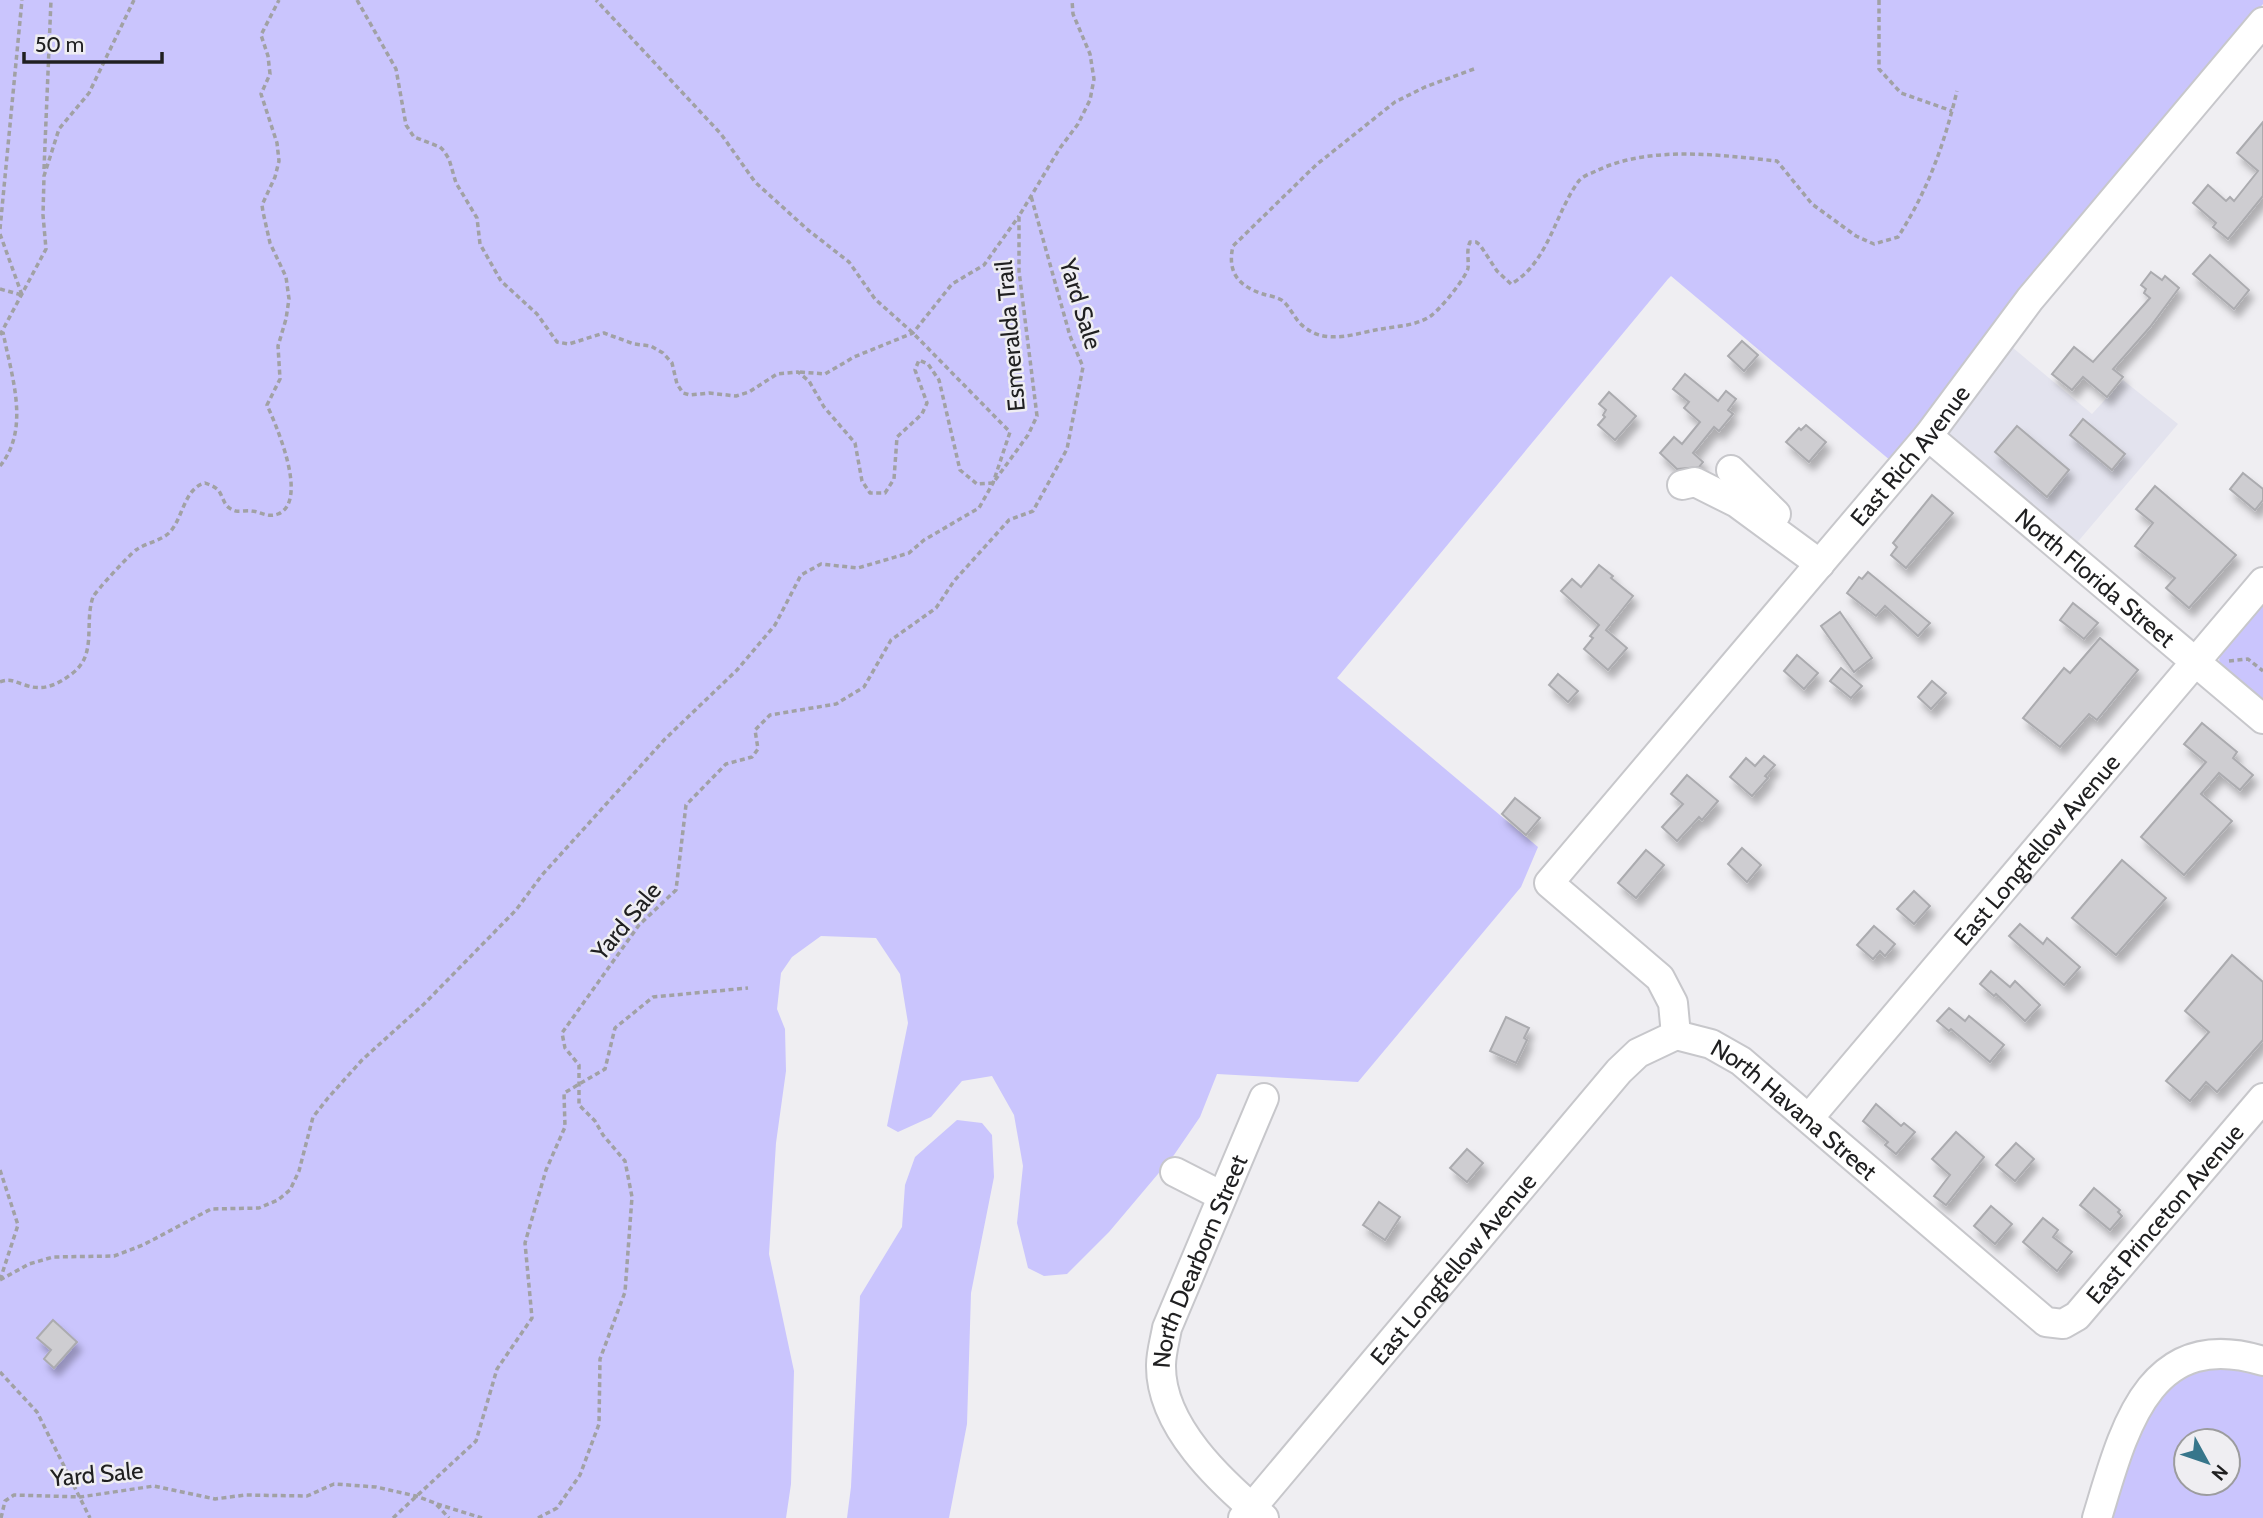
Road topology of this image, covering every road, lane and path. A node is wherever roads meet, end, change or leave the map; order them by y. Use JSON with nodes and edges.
{"nodes":[{"id":1,"x":22,"y":0,"type":"edge"},
{"id":2,"x":51,"y":0,"type":"edge"},
{"id":3,"x":134,"y":0,"type":"edge"},
{"id":4,"x":279,"y":0,"type":"edge"},
{"id":5,"x":356,"y":0,"type":"edge"},
{"id":6,"x":596,"y":0,"type":"edge"},
{"id":7,"x":1072,"y":0,"type":"edge"},
{"id":8,"x":1879,"y":0,"type":"edge"},
{"id":9,"x":2260,"y":30,"type":"edge"},
{"id":10,"x":1474,"y":69,"type":"dead end"},
{"id":11,"x":1957,"y":91,"type":"dead end"},
{"id":12,"x":1952,"y":111,"type":"junction"},
{"id":13,"x":44,"y":176,"type":"junction"},
{"id":14,"x":1031,"y":196,"type":"junction"},
{"id":15,"x":1019,"y":216,"type":"junction"},
{"id":16,"x":0,"y":231,"type":"edge"},
{"id":17,"x":0,"y":289,"type":"edge"},
{"id":18,"x":22,"y":295,"type":"junction"},
{"id":19,"x":1,"y":333,"type":"edge"},
{"id":20,"x":913,"y":333,"type":"junction"},
{"id":21,"x":798,"y":372,"type":"junction"},
{"id":22,"x":1928,"y":436,"type":"junction"},
{"id":23,"x":0,"y":466,"type":"edge"},
{"id":24,"x":1731,"y":470,"type":"dead end"},
{"id":25,"x":993,"y":483,"type":"junction"},
{"id":26,"x":1682,"y":485,"type":"dead end"},
{"id":27,"x":1823,"y":561,"type":"junction"},
{"id":28,"x":2263,"y":582,"type":"edge"},
{"id":29,"x":2209,"y":662,"type":"junction"},
{"id":30,"x":2263,"y":671,"type":"edge"},
{"id":31,"x":0,"y":682,"type":"edge"},
{"id":32,"x":2263,"y":719,"type":"edge"},
{"id":33,"x":1549,"y":883,"type":"joint"},
{"id":34,"x":748,"y":988,"type":"dead end"},
{"id":35,"x":1676,"y":1035,"type":"junction"},
{"id":36,"x":578,"y":1085,"type":"junction"},
{"id":37,"x":1264,"y":1098,"type":"dead end"},
{"id":38,"x":2263,"y":1098,"type":"edge"},
{"id":39,"x":1809,"y":1118,"type":"junction"},
{"id":40,"x":0,"y":1170,"type":"edge"},
{"id":41,"x":1174,"y":1172,"type":"dead end"},
{"id":42,"x":1223,"y":1196,"type":"junction"},
{"id":43,"x":0,"y":1280,"type":"edge"},
{"id":44,"x":2063,"y":1324,"type":"joint"},
{"id":45,"x":2263,"y":1361,"type":"edge"},
{"id":46,"x":0,"y":1372,"type":"edge"},
{"id":47,"x":416,"y":1496,"type":"junction"},
{"id":48,"x":80,"y":1497,"type":"junction"},
{"id":49,"x":435,"y":1503,"type":"junction"},
{"id":50,"x":1253,"y":1515,"type":"edge"},
{"id":51,"x":1,"y":1518,"type":"edge"},
{"id":52,"x":90,"y":1518,"type":"edge"},
{"id":53,"x":393,"y":1518,"type":"edge"},
{"id":54,"x":449,"y":1518,"type":"edge"},
{"id":55,"x":482,"y":1518,"type":"edge"},
{"id":56,"x":538,"y":1518,"type":"edge"},
{"id":57,"x":2097,"y":1518,"type":"edge"}],
"edges":[{"from":1,"to":16,"type":"path"},
{"from":2,"to":13,"type":"path"},
{"from":3,"to":13,"type":"path"},
{"from":4,"to":31,"type":"path"},
{"from":5,"to":21,"type":"path"},
{"from":6,"to":20,"type":"path"},
{"from":7,"to":14,"type":"path"},
{"from":8,"to":12,"type":"path"},
{"from":9,"to":22,"type":"street","name":"East Rich Avenue"},
{"from":10,"to":12,"type":"path"},
{"from":11,"to":12,"type":"path"},
{"from":13,"to":18,"type":"path"},
{"from":14,"to":15,"type":"path"},
{"from":14,"to":36,"type":"path","name":"Yard Sale"},
{"from":15,"to":20,"type":"path"},
{"from":15,"to":25,"type":"path","name":"Esmeralda Trail"},
{"from":16,"to":18,"type":"path"},
{"from":17,"to":18,"type":"path"},
{"from":18,"to":19,"type":"path"},
{"from":19,"to":23,"type":"path"},
{"from":20,"to":21,"type":"path"},
{"from":20,"to":25,"type":"path"},
{"from":21,"to":25,"type":"path"},
{"from":22,"to":27,"type":"street","name":"East Rich Avenue"},
{"from":22,"to":29,"type":"street","name":"North Florida Street"},
{"from":24,"to":27,"type":"street"},
{"from":25,"to":43,"type":"path"},
{"from":26,"to":27,"type":"street"},
{"from":27,"to":33,"type":"street","name":"East Rich Avenue"},
{"from":28,"to":29,"type":"street","name":"East Longfellow Avenue"},
{"from":29,"to":30,"type":"path"},
{"from":29,"to":32,"type":"street","name":"North Florida Street"},
{"from":29,"to":39,"type":"street","name":"East Longfellow Avenue"},
{"from":33,"to":35,"type":"street","name":"North Havana Street"},
{"from":34,"to":36,"type":"path"},
{"from":35,"to":39,"type":"street","name":"North Havana Street"},
{"from":35,"to":50,"type":"street","name":"East Longfellow Avenue"},
{"from":36,"to":47,"type":"path"},
{"from":36,"to":56,"type":"path","name":"Yard Sale"},
{"from":37,"to":42,"type":"street","name":"North Dearborn Street"},
{"from":38,"to":44,"type":"street","name":"East Princeton Avenue"},
{"from":39,"to":44,"type":"street","name":"North Havana Street"},
{"from":40,"to":43,"type":"path"},
{"from":41,"to":42,"type":"street"},
{"from":42,"to":50,"type":"street","name":"North Dearborn Street"},
{"from":45,"to":57,"type":"street"},
{"from":46,"to":48,"type":"path"},
{"from":47,"to":48,"type":"path","name":"Yard Sale"},
{"from":47,"to":49,"type":"path","name":"Yard Sale"},
{"from":47,"to":53,"type":"path"},
{"from":48,"to":51,"type":"path","name":"Yard Sale"},
{"from":48,"to":52,"type":"path"},
{"from":49,"to":54,"type":"path","name":"Yard Sale"},
{"from":49,"to":55,"type":"path"}]}
